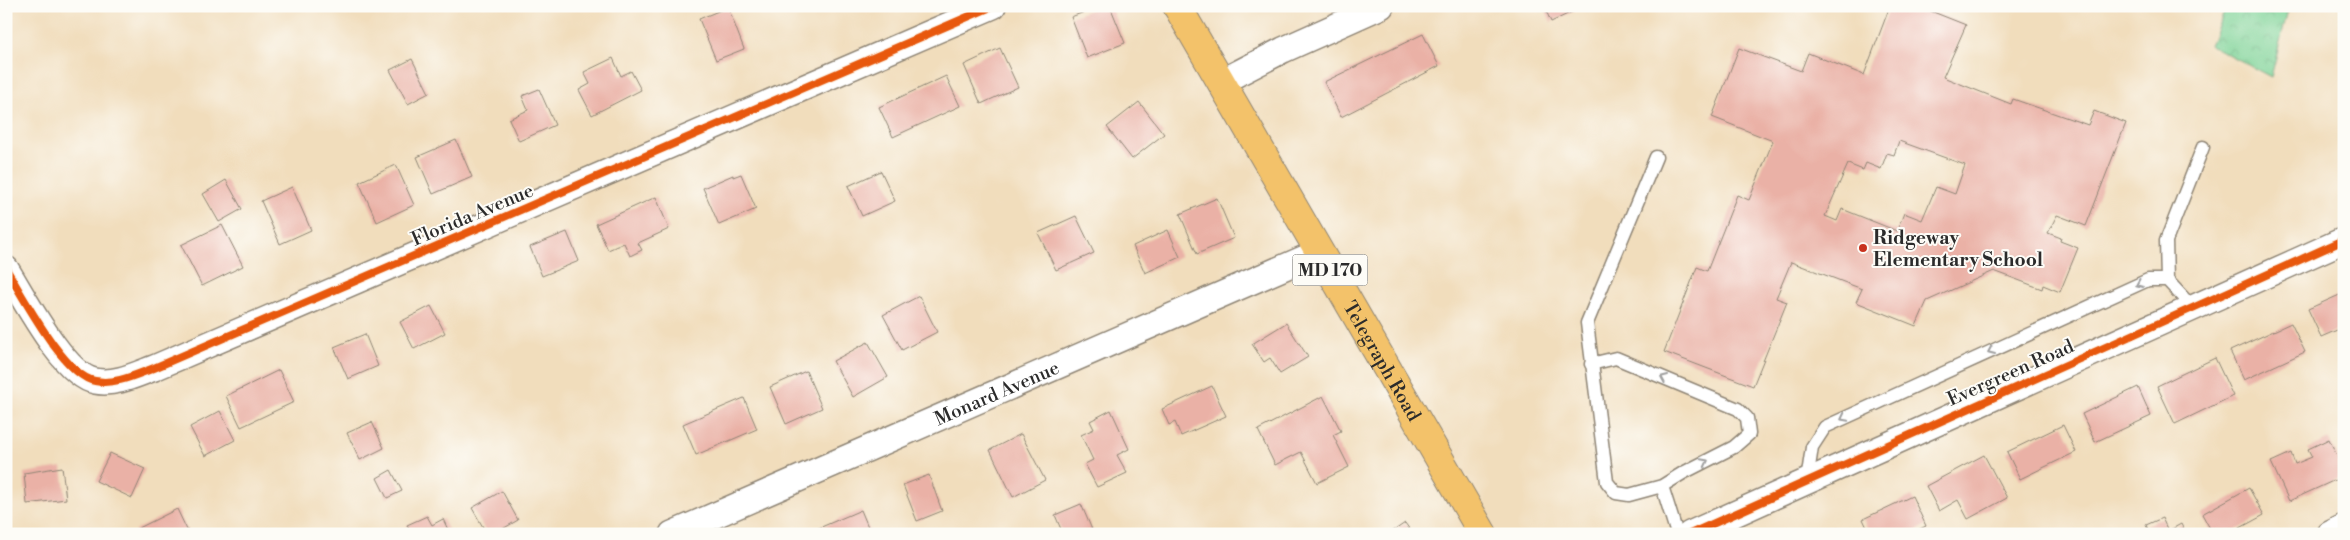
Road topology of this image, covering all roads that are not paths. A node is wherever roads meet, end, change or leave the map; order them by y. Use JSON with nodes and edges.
{"nodes":[{"id":1,"x":993,"y":6,"type":"edge"},
{"id":2,"x":1177,"y":6,"type":"edge"},
{"id":3,"x":1381,"y":6,"type":"edge"},
{"id":4,"x":1221,"y":82,"type":"junction"},
{"id":5,"x":2203,"y":147,"type":"dead end"},
{"id":6,"x":1656,"y":157,"type":"dead end"},
{"id":7,"x":2344,"y":240,"type":"edge"},
{"id":8,"x":1319,"y":252,"type":"junction"},
{"id":9,"x":6,"y":269,"type":"edge"},
{"id":10,"x":2167,"y":280,"type":"junction"},
{"id":11,"x":2193,"y":308,"type":"junction"},
{"id":12,"x":1591,"y":364,"type":"junction"},
{"id":13,"x":1806,"y":482,"type":"junction"},
{"id":14,"x":1662,"y":486,"type":"junction"},
{"id":15,"x":2344,"y":527,"type":"edge"},
{"id":16,"x":672,"y":534,"type":"edge"},
{"id":17,"x":1483,"y":534,"type":"edge"},
{"id":18,"x":1677,"y":534,"type":"edge"},
{"id":19,"x":1690,"y":534,"type":"edge"},
{"id":20,"x":2330,"y":534,"type":"edge"}],
"edges":[{"from":1,"to":9,"type":"street","name":"Florida Avenue"},
{"from":2,"to":4,"type":"main road","name":"Telegraph Road","number":"MD 170"},
{"from":3,"to":4,"type":"street"},
{"from":4,"to":8,"type":"main road","name":"Telegraph Road","number":"MD 170"},
{"from":5,"to":10,"type":"lane"},
{"from":6,"to":12,"type":"lane"},
{"from":7,"to":11,"type":"street","name":"Evergreen Road"},
{"from":8,"to":16,"type":"street","name":"Monard Avenue"},
{"from":8,"to":17,"type":"main road","name":"Telegraph Road","number":"MD 170"},
{"from":10,"to":11,"type":"lane"},
{"from":10,"to":13,"type":"lane","one_way":true},
{"from":11,"to":13,"type":"street","name":"Evergreen Road"},
{"from":12,"to":14,"type":"lane"},
{"from":14,"to":12,"type":"lane","one_way":true},
{"from":13,"to":19,"type":"street","name":"Evergreen Road"},
{"from":14,"to":18,"type":"lane"},
{"from":15,"to":20,"type":"street"}]}
